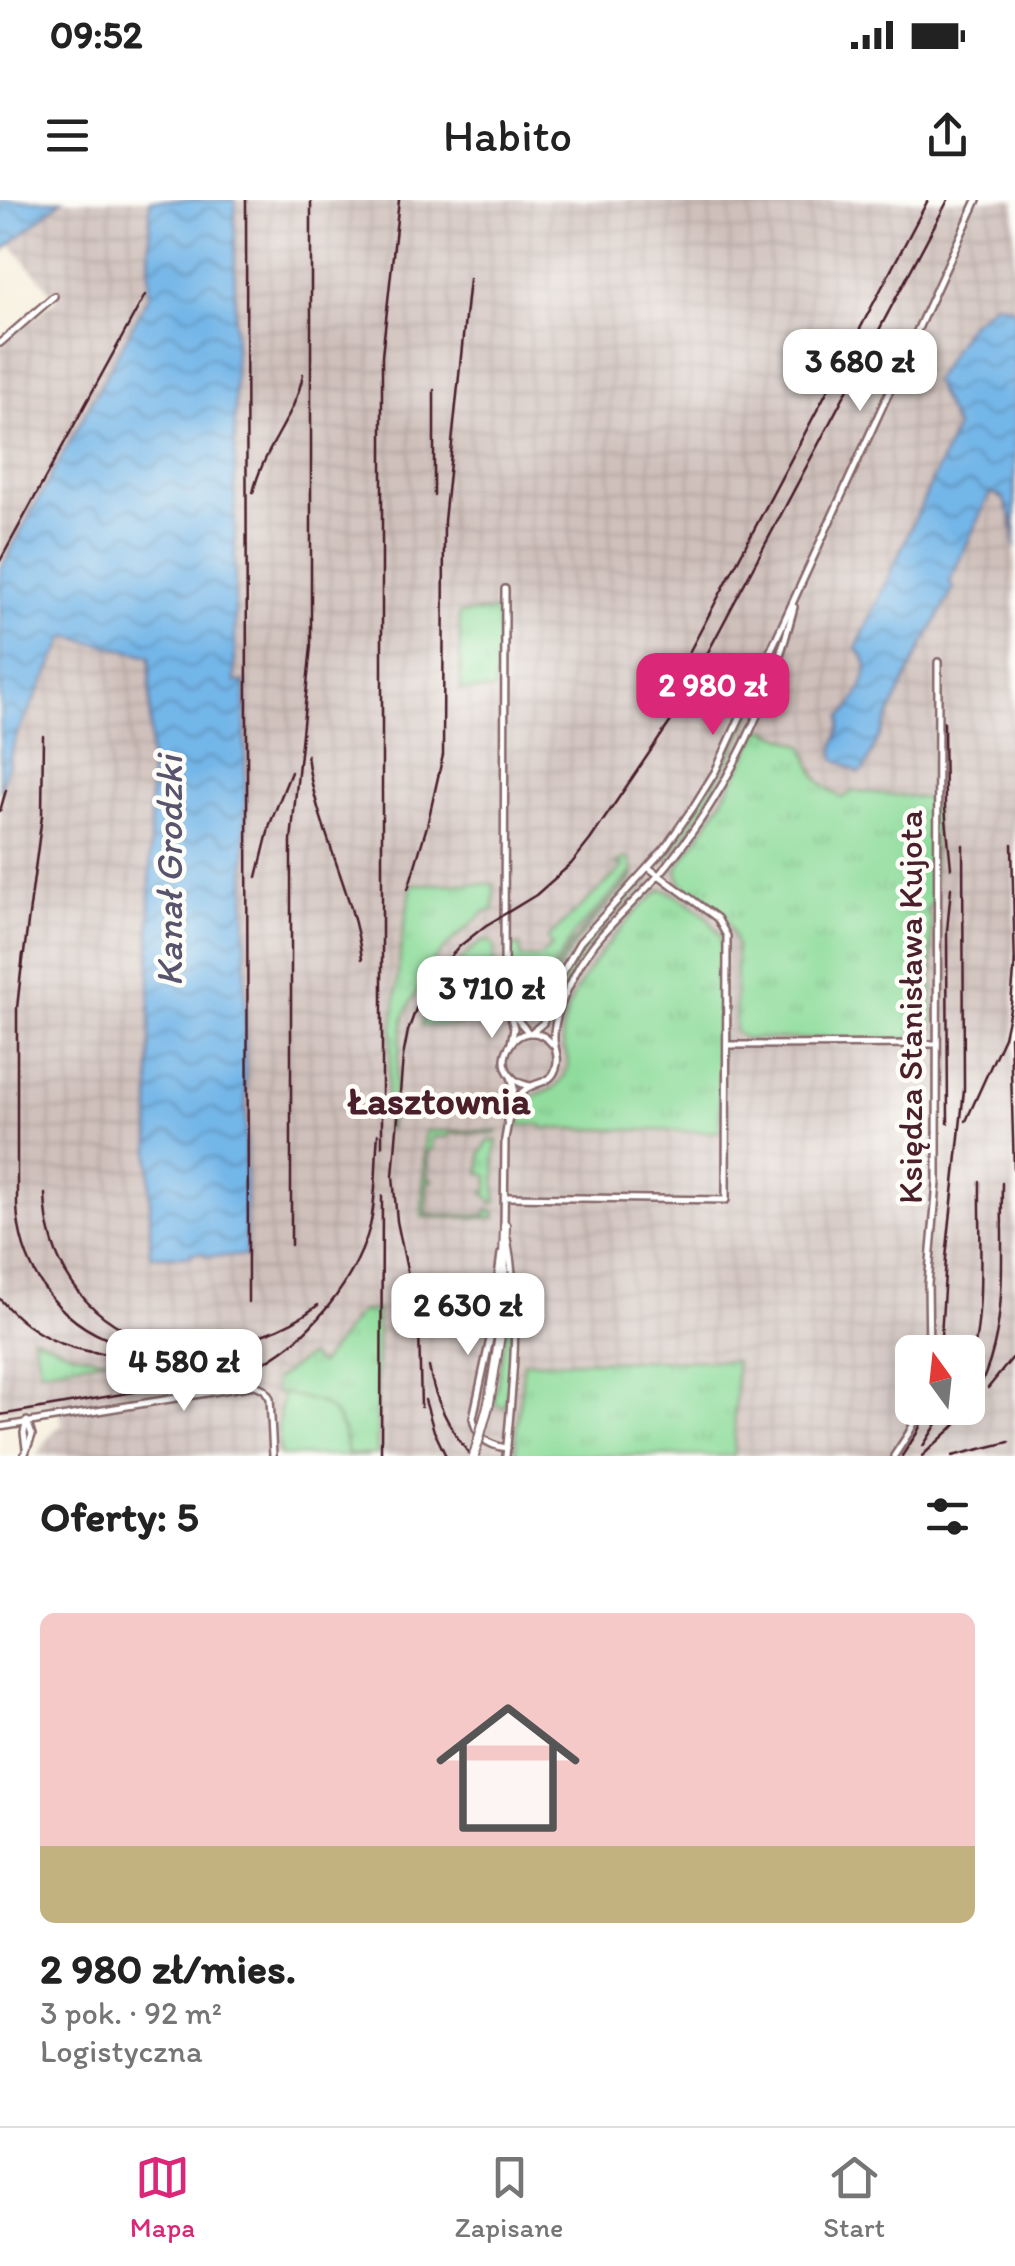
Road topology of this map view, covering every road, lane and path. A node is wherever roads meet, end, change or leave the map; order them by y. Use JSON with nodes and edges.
{"nodes":[{"id":1,"x":977,"y":200,"type":"edge"},
{"id":2,"x":54,"y":296,"type":"dead end"},
{"id":3,"x":0,"y":343,"type":"edge"},
{"id":4,"x":505,"y":588,"type":"dead end"},
{"id":5,"x":800,"y":590,"type":"junction"},
{"id":6,"x":938,"y":662,"type":"dead end"},
{"id":7,"x":649,"y":868,"type":"junction"},
{"id":8,"x":659,"y":875,"type":"junction"},
{"id":9,"x":505,"y":978,"type":"junction"},
{"id":10,"x":531,"y":1033,"type":"junction"},
{"id":11,"x":511,"y":1043,"type":"junction"},
{"id":12,"x":937,"y":1044,"type":"junction"},
{"id":13,"x":728,"y":1045,"type":"junction"},
{"id":14,"x":556,"y":1049,"type":"junction"},
{"id":15,"x":511,"y":1076,"type":"junction"},
{"id":16,"x":534,"y":1086,"type":"junction"},
{"id":17,"x":507,"y":1121,"type":"junction"},
{"id":18,"x":504,"y":1197,"type":"junction"},
{"id":19,"x":505,"y":1225,"type":"junction"},
{"id":20,"x":929,"y":1335,"type":"edge"},
{"id":21,"x":28,"y":1422,"type":"junction"},
{"id":22,"x":913,"y":1425,"type":"edge"},
{"id":23,"x":2,"y":1426,"type":"edge"},
{"id":24,"x":507,"y":1448,"type":"junction"},
{"id":25,"x":25,"y":1454,"type":"edge"},
{"id":26,"x":272,"y":1456,"type":"edge"},
{"id":27,"x":474,"y":1456,"type":"edge"},
{"id":28,"x":506,"y":1456,"type":"edge"},
{"id":29,"x":894,"y":1456,"type":"edge"}],
"edges":[{"from":1,"to":5,"type":"street"},
{"from":2,"to":3,"type":"street"},
{"from":4,"to":9,"type":"street"},
{"from":5,"to":7,"type":"street"},
{"from":5,"to":8,"type":"street"},
{"from":6,"to":12,"type":"street","name":"Księdza Stanisława Kujota"},
{"from":7,"to":8,"type":"street"},
{"from":7,"to":10,"type":"street"},
{"from":8,"to":13,"type":"street"},
{"from":8,"to":14,"type":"street"},
{"from":9,"to":10,"type":"street"},
{"from":9,"to":11,"type":"street"},
{"from":10,"to":11,"type":"street"},
{"from":10,"to":14,"type":"street"},
{"from":11,"to":15,"type":"street"},
{"from":12,"to":13,"type":"street"},
{"from":12,"to":20,"type":"street","name":"Księdza Stanisława Kujota"},
{"from":13,"to":18,"type":"street"},
{"from":14,"to":16,"type":"street"},
{"from":15,"to":16,"type":"street"},
{"from":15,"to":17,"type":"street"},
{"from":16,"to":17,"type":"street"},
{"from":17,"to":18,"type":"street"},
{"from":18,"to":19,"type":"street"},
{"from":19,"to":24,"type":"street"},
{"from":19,"to":24,"type":"street"},
{"from":19,"to":27,"type":"main road","bridge":true},
{"from":21,"to":23,"type":"street"},
{"from":21,"to":25,"type":"street"},
{"from":21,"to":26,"type":"street"},
{"from":22,"to":29,"type":"street"},
{"from":24,"to":28,"type":"street"}]}
